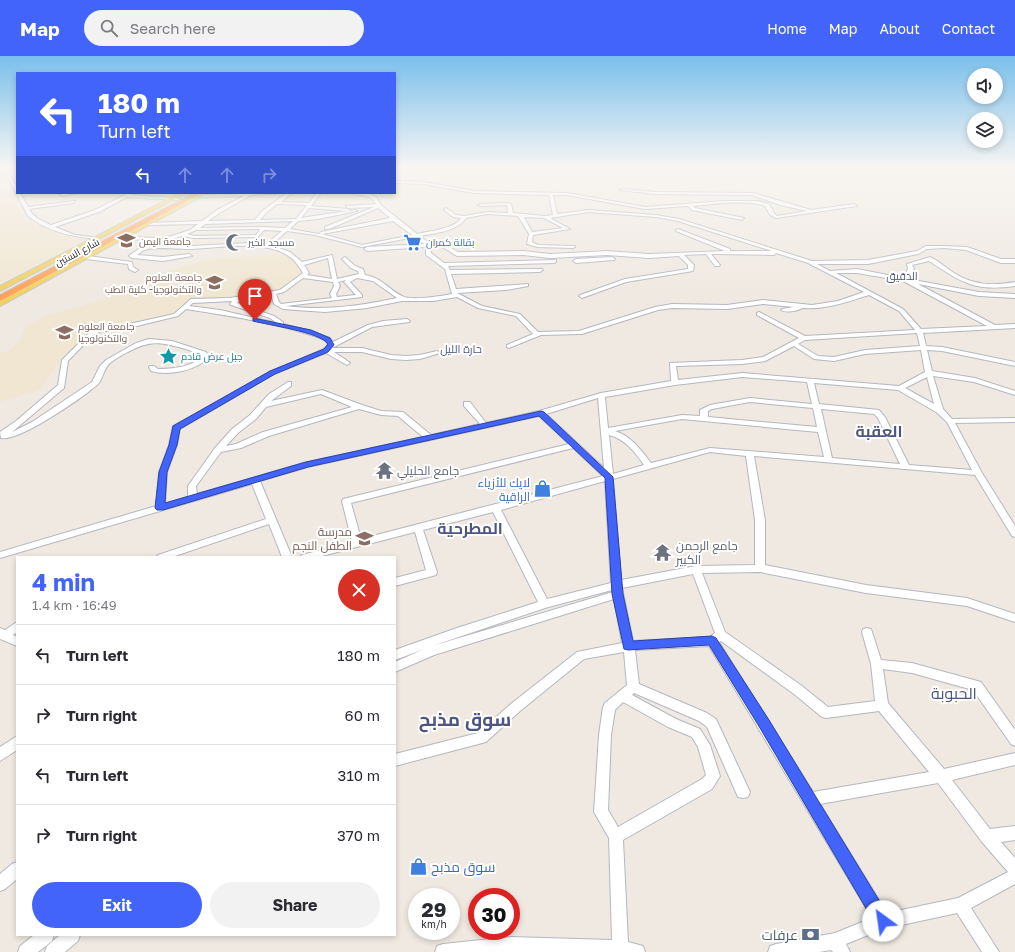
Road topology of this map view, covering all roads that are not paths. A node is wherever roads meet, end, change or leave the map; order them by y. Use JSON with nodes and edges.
{"nodes":[{"id":1,"x":39,"y":208,"type":"edge"},
{"id":2,"x":103,"y":208,"type":"edge"},
{"id":3,"x":165,"y":208,"type":"edge"},
{"id":4,"x":171,"y":208,"type":"edge"},
{"id":5,"x":226,"y":208,"type":"edge"},
{"id":6,"x":230,"y":208,"type":"edge"},
{"id":7,"x":270,"y":208,"type":"edge"},
{"id":8,"x":307,"y":208,"type":"edge"},
{"id":9,"x":336,"y":208,"type":"edge"},
{"id":10,"x":373,"y":208,"type":"edge"},
{"id":11,"x":382,"y":208,"type":"edge"},
{"id":12,"x":481,"y":208,"type":"edge"},
{"id":13,"x":510,"y":208,"type":"edge"},
{"id":14,"x":554,"y":208,"type":"edge"},
{"id":15,"x":579,"y":208,"type":"edge"},
{"id":16,"x":605,"y":208,"type":"edge"},
{"id":17,"x":693,"y":208,"type":"edge"},
{"id":18,"x":769,"y":208,"type":"edge"},
{"id":19,"x":797,"y":208,"type":"edge"},
{"id":20,"x":839,"y":208,"type":"edge"},
{"id":21,"x":446,"y":209,"type":"dead end"},
{"id":22,"x":27,"y":210,"type":"junction"},
{"id":23,"x":56,"y":210,"type":"dead end"},
{"id":24,"x":355,"y":211,"type":"junction"},
{"id":25,"x":365,"y":212,"type":"junction"},
{"id":26,"x":814,"y":212,"type":"junction"},
{"id":27,"x":226,"y":214,"type":"dead end"},
{"id":28,"x":511,"y":215,"type":"junction"},
{"id":29,"x":519,"y":215,"type":"junction"},
{"id":30,"x":555,"y":215,"type":"junction"},
{"id":31,"x":485,"y":216,"type":"junction"},
{"id":32,"x":545,"y":216,"type":"junction"},
{"id":33,"x":221,"y":217,"type":"dead end"},
{"id":34,"x":464,"y":217,"type":"junction"},
{"id":35,"x":394,"y":219,"type":"junction"},
{"id":36,"x":257,"y":220,"type":"junction"},
{"id":37,"x":297,"y":220,"type":"junction"},
{"id":38,"x":742,"y":220,"type":"dead end"},
{"id":39,"x":206,"y":221,"type":"junction"},
{"id":40,"x":217,"y":221,"type":"junction"},
{"id":41,"x":150,"y":224,"type":"junction"},
{"id":42,"x":51,"y":227,"type":"junction"},
{"id":43,"x":241,"y":228,"type":"junction"},
{"id":44,"x":263,"y":228,"type":"junction"},
{"id":45,"x":196,"y":229,"type":"junction"},
{"id":46,"x":287,"y":230,"type":"junction"},
{"id":47,"x":678,"y":230,"type":"dead end"},
{"id":48,"x":316,"y":234,"type":"junction"},
{"id":49,"x":532,"y":234,"type":"junction"},
{"id":50,"x":182,"y":235,"type":"junction"},
{"id":51,"x":416,"y":235,"type":"junction"},
{"id":52,"x":236,"y":236,"type":"junction"},
{"id":53,"x":106,"y":237,"type":"junction"},
{"id":54,"x":123,"y":238,"type":"junction"},
{"id":55,"x":167,"y":240,"type":"junction"},
{"id":56,"x":227,"y":245,"type":"junction"},
{"id":57,"x":428,"y":245,"type":"junction"},
{"id":58,"x":267,"y":246,"type":"junction"},
{"id":59,"x":362,"y":246,"type":"junction"},
{"id":60,"x":145,"y":247,"type":"junction"},
{"id":61,"x":573,"y":247,"type":"dead end"},
{"id":62,"x":944,"y":247,"type":"junction"},
{"id":63,"x":735,"y":252,"type":"junction"},
{"id":64,"x":708,"y":253,"type":"junction"},
{"id":65,"x":784,"y":253,"type":"junction"},
{"id":66,"x":681,"y":255,"type":"junction"},
{"id":67,"x":189,"y":256,"type":"dead end"},
{"id":68,"x":649,"y":256,"type":"junction"},
{"id":69,"x":88,"y":258,"type":"junction"},
{"id":70,"x":345,"y":259,"type":"dead end"},
{"id":71,"x":930,"y":259,"type":"junction"},
{"id":72,"x":1015,"y":261,"type":"edge"},
{"id":73,"x":810,"y":262,"type":"junction"},
{"id":74,"x":302,"y":264,"type":"junction"},
{"id":75,"x":443,"y":265,"type":"junction"},
{"id":76,"x":717,"y":265,"type":"dead end"},
{"id":77,"x":135,"y":270,"type":"dead end"},
{"id":78,"x":540,"y":270,"type":"dead end"},
{"id":79,"x":448,"y":272,"type":"junction"},
{"id":80,"x":831,"y":272,"type":"junction"},
{"id":81,"x":303,"y":276,"type":"junction"},
{"id":82,"x":359,"y":276,"type":"junction"},
{"id":83,"x":335,"y":280,"type":"junction"},
{"id":84,"x":905,"y":280,"type":"junction"},
{"id":85,"x":1015,"y":284,"type":"edge"},
{"id":86,"x":526,"y":285,"type":"dead end"},
{"id":87,"x":0,"y":289,"type":"edge"},
{"id":88,"x":272,"y":293,"type":"junction"},
{"id":89,"x":456,"y":293,"type":"junction"},
{"id":90,"x":868,"y":293,"type":"junction"},
{"id":91,"x":0,"y":294,"type":"edge"},
{"id":92,"x":582,"y":296,"type":"dead end"},
{"id":93,"x":1015,"y":296,"type":"edge"},
{"id":94,"x":0,"y":298,"type":"edge"},
{"id":95,"x":238,"y":299,"type":"junction"},
{"id":96,"x":335,"y":299,"type":"junction"},
{"id":97,"x":402,"y":299,"type":"junction"},
{"id":98,"x":0,"y":304,"type":"edge"},
{"id":99,"x":279,"y":304,"type":"junction"},
{"id":100,"x":185,"y":307,"type":"junction"},
{"id":101,"x":812,"y":307,"type":"junction"},
{"id":102,"x":784,"y":310,"type":"dead end"},
{"id":103,"x":759,"y":314,"type":"dead end"},
{"id":104,"x":407,"y":321,"type":"dead end"},
{"id":105,"x":87,"y":325,"type":"dead end"},
{"id":106,"x":284,"y":326,"type":"junction"},
{"id":107,"x":1015,"y":326,"type":"edge"},
{"id":108,"x":1007,"y":327,"type":"junction"},
{"id":109,"x":996,"y":328,"type":"junction"},
{"id":110,"x":100,"y":329,"type":"junction"},
{"id":111,"x":1015,"y":330,"type":"edge"},
{"id":112,"x":920,"y":332,"type":"junction"},
{"id":113,"x":537,"y":334,"type":"junction"},
{"id":114,"x":804,"y":338,"type":"junction"},
{"id":115,"x":792,"y":343,"type":"junction"},
{"id":116,"x":510,"y":346,"type":"dead end"},
{"id":117,"x":329,"y":347,"type":"junction"},
{"id":118,"x":923,"y":348,"type":"junction"},
{"id":119,"x":437,"y":353,"type":"dead end"},
{"id":120,"x":347,"y":363,"type":"dead end"},
{"id":121,"x":1015,"y":364,"type":"edge"},
{"id":122,"x":152,"y":367,"type":"dead end"},
{"id":123,"x":928,"y":373,"type":"junction"},
{"id":124,"x":810,"y":380,"type":"junction"},
{"id":125,"x":675,"y":383,"type":"junction"},
{"id":126,"x":288,"y":384,"type":"dead end"},
{"id":127,"x":900,"y":388,"type":"junction"},
{"id":128,"x":1015,"y":393,"type":"edge"},
{"id":129,"x":601,"y":395,"type":"junction"},
{"id":130,"x":467,"y":404,"type":"dead end"},
{"id":131,"x":264,"y":405,"type":"junction"},
{"id":132,"x":359,"y":407,"type":"junction"},
{"id":133,"x":816,"y":407,"type":"junction"},
{"id":134,"x":939,"y":410,"type":"junction"},
{"id":135,"x":541,"y":413,"type":"junction"},
{"id":136,"x":704,"y":419,"type":"junction"},
{"id":137,"x":1015,"y":420,"type":"edge"},
{"id":138,"x":950,"y":421,"type":"junction"},
{"id":139,"x":485,"y":426,"type":"junction"},
{"id":140,"x":822,"y":430,"type":"junction"},
{"id":141,"x":604,"y":431,"type":"junction"},
{"id":142,"x":3,"y":434,"type":"edge"},
{"id":143,"x":430,"y":438,"type":"junction"},
{"id":144,"x":574,"y":445,"type":"junction"},
{"id":145,"x":218,"y":450,"type":"junction"},
{"id":146,"x":750,"y":454,"type":"junction"},
{"id":147,"x":829,"y":461,"type":"junction"},
{"id":148,"x":650,"y":466,"type":"junction"},
{"id":149,"x":906,"y":467,"type":"junction"},
{"id":150,"x":978,"y":473,"type":"junction"},
{"id":151,"x":609,"y":477,"type":"junction"},
{"id":152,"x":256,"y":480,"type":"junction"},
{"id":153,"x":193,"y":498,"type":"junction"},
{"id":154,"x":160,"y":508,"type":"junction"},
{"id":155,"x":496,"y":508,"type":"junction"},
{"id":156,"x":272,"y":520,"type":"junction"},
{"id":157,"x":418,"y":528,"type":"junction"},
{"id":158,"x":1015,"y":534,"type":"edge"},
{"id":159,"x":356,"y":544,"type":"junction"},
{"id":160,"x":0,"y":555,"type":"edge"},
{"id":161,"x":165,"y":556,"type":"edge"},
{"id":162,"x":287,"y":556,"type":"edge"},
{"id":163,"x":309,"y":556,"type":"edge"},
{"id":164,"x":760,"y":568,"type":"junction"},
{"id":165,"x":696,"y":570,"type":"junction"},
{"id":166,"x":396,"y":582,"type":"edge"},
{"id":167,"x":617,"y":589,"type":"junction"},
{"id":168,"x":544,"y":604,"type":"junction"},
{"id":169,"x":1015,"y":618,"type":"edge"},
{"id":170,"x":16,"y":627,"type":"edge"},
{"id":171,"x":867,"y":632,"type":"dead end"},
{"id":172,"x":2,"y":634,"type":"edge"},
{"id":173,"x":716,"y":638,"type":"junction"},
{"id":174,"x":16,"y":641,"type":"edge"},
{"id":175,"x":628,"y":646,"type":"junction"},
{"id":176,"x":396,"y":655,"type":"edge"},
{"id":177,"x":878,"y":664,"type":"junction"},
{"id":178,"x":396,"y":667,"type":"edge"},
{"id":179,"x":628,"y":692,"type":"junction"},
{"id":180,"x":882,"y":705,"type":"junction"},
{"id":181,"x":1015,"y":740,"type":"edge"},
{"id":182,"x":16,"y":743,"type":"edge"},
{"id":183,"x":2,"y":750,"type":"edge"},
{"id":184,"x":1015,"y":759,"type":"edge"},
{"id":185,"x":396,"y":760,"type":"edge"},
{"id":186,"x":940,"y":776,"type":"junction"},
{"id":187,"x":743,"y":792,"type":"dead end"},
{"id":188,"x":810,"y":799,"type":"junction"},
{"id":189,"x":1015,"y":833,"type":"edge"},
{"id":190,"x":616,"y":836,"type":"junction"},
{"id":191,"x":987,"y":837,"type":"junction"},
{"id":192,"x":1015,"y":869,"type":"edge"},
{"id":193,"x":16,"y":870,"type":"edge"},
{"id":194,"x":1015,"y":876,"type":"edge"},
{"id":195,"x":0,"y":884,"type":"edge"},
{"id":196,"x":960,"y":905,"type":"junction"},
{"id":197,"x":883,"y":921,"type":"junction"},
{"id":198,"x":45,"y":936,"type":"edge"},
{"id":199,"x":71,"y":936,"type":"edge"},
{"id":200,"x":839,"y":947,"type":"edge"},
{"id":201,"x":620,"y":950,"type":"edge"},
{"id":202,"x":26,"y":952,"type":"edge"},
{"id":203,"x":53,"y":952,"type":"edge"},
{"id":204,"x":443,"y":952,"type":"edge"},
{"id":205,"x":637,"y":952,"type":"edge"},
{"id":206,"x":776,"y":952,"type":"edge"},
{"id":207,"x":991,"y":952,"type":"edge"}],
"edges":[{"from":1,"to":22,"type":"street"},
{"from":2,"to":42,"type":"street"},
{"from":3,"to":53,"type":"highway","name":"شارع الستين"},
{"from":4,"to":41,"type":"main road","name":"شارع الستين"},
{"from":5,"to":39,"type":"street"},
{"from":6,"to":27,"type":"street"},
{"from":7,"to":36,"type":"street"},
{"from":8,"to":37,"type":"street"},
{"from":9,"to":24,"type":"street"},
{"from":10,"to":25,"type":"street"},
{"from":11,"to":35,"type":"street"},
{"from":12,"to":31,"type":"street"},
{"from":13,"to":28,"type":"street"},
{"from":14,"to":30,"type":"street"},
{"from":15,"to":30,"type":"street"},
{"from":16,"to":65,"type":"street"},
{"from":17,"to":38,"type":"street"},
{"from":18,"to":26,"type":"street"},
{"from":19,"to":26,"type":"street"},
{"from":20,"to":26,"type":"street"},
{"from":21,"to":34,"type":"street"},
{"from":22,"to":23,"type":"street"},
{"from":22,"to":42,"type":"street"},
{"from":24,"to":25,"type":"street"},
{"from":24,"to":37,"type":"street"},
{"from":25,"to":48,"type":"street"},
{"from":28,"to":29,"type":"street"},
{"from":28,"to":31,"type":"street"},
{"from":29,"to":32,"type":"street"},
{"from":29,"to":49,"type":"street"},
{"from":30,"to":32,"type":"street"},
{"from":31,"to":34,"type":"street"},
{"from":32,"to":49,"type":"street"},
{"from":33,"to":40,"type":"street"},
{"from":34,"to":51,"type":"street"},
{"from":35,"to":48,"type":"street"},
{"from":35,"to":51,"type":"street"},
{"from":36,"to":37,"type":"street"},
{"from":36,"to":40,"type":"street"},
{"from":37,"to":46,"type":"street"},
{"from":39,"to":40,"type":"street"},
{"from":39,"to":41,"type":"street"},
{"from":39,"to":45,"type":"street"},
{"from":41,"to":54,"type":"main road","name":"شارع الستين"},
{"from":42,"to":53,"type":"street"},
{"from":43,"to":44,"type":"street"},
{"from":43,"to":45,"type":"street"},
{"from":43,"to":52,"type":"street"},
{"from":44,"to":46,"type":"street"},
{"from":44,"to":52,"type":"street"},
{"from":45,"to":50,"type":"street"},
{"from":46,"to":48,"type":"street"},
{"from":46,"to":58,"type":"street"},
{"from":47,"to":63,"type":"street"},
{"from":48,"to":59,"type":"street"},
{"from":49,"to":61,"type":"street"},
{"from":50,"to":52,"type":"street"},
{"from":50,"to":55,"type":"street"},
{"from":51,"to":57,"type":"street"},
{"from":51,"to":59,"type":"street"},
{"from":52,"to":56,"type":"street"},
{"from":53,"to":54,"type":"highway"},
{"from":53,"to":87,"type":"main road","name":"شارع الستين"},
{"from":53,"to":91,"type":"highway","name":"شارع الستين"},
{"from":53,"to":94,"type":"highway","name":"شارع الستين"},
{"from":54,"to":55,"type":"street"},
{"from":54,"to":69,"type":"main road","name":"شارع الستين"},
{"from":55,"to":60,"type":"street"},
{"from":56,"to":58,"type":"street"},
{"from":56,"to":60,"type":"street"},
{"from":57,"to":59,"type":"street"},
{"from":57,"to":68,"type":"street"},
{"from":57,"to":75,"type":"street"},
{"from":58,"to":74,"type":"street"},
{"from":60,"to":67,"type":"street"},
{"from":62,"to":71,"type":"street"},
{"from":62,"to":72,"type":"street"},
{"from":62,"to":73,"type":"street"},
{"from":63,"to":64,"type":"street"},
{"from":63,"to":65,"type":"street"},
{"from":64,"to":66,"type":"street"},
{"from":64,"to":76,"type":"street"},
{"from":65,"to":73,"type":"street"},
{"from":66,"to":68,"type":"street"},
{"from":66,"to":92,"type":"street"},
{"from":68,"to":75,"type":"street"},
{"from":69,"to":77,"type":"street"},
{"from":69,"to":98,"type":"main road","name":"شارع الستين"},
{"from":70,"to":82,"type":"street"},
{"from":71,"to":84,"type":"street"},
{"from":71,"to":85,"type":"street"},
{"from":73,"to":80,"type":"street"},
{"from":74,"to":81,"type":"street"},
{"from":74,"to":83,"type":"street"},
{"from":75,"to":79,"type":"street"},
{"from":78,"to":79,"type":"street"},
{"from":79,"to":89,"type":"street"},
{"from":80,"to":84,"type":"street"},
{"from":80,"to":90,"type":"street"},
{"from":81,"to":83,"type":"street"},
{"from":81,"to":88,"type":"street"},
{"from":82,"to":83,"type":"street"},
{"from":82,"to":96,"type":"street"},
{"from":82,"to":97,"type":"street"},
{"from":83,"to":96,"type":"street"},
{"from":84,"to":93,"type":"street"},
{"from":84,"to":109,"type":"street"},
{"from":86,"to":89,"type":"street"},
{"from":88,"to":95,"type":"street"},
{"from":88,"to":99,"type":"street"},
{"from":89,"to":97,"type":"street"},
{"from":89,"to":113,"type":"street"},
{"from":90,"to":101,"type":"street"},
{"from":90,"to":112,"type":"street"},
{"from":95,"to":100,"type":"street"},
{"from":95,"to":106,"type":"street"},
{"from":96,"to":99,"type":"street"},
{"from":97,"to":99,"type":"street"},
{"from":100,"to":106,"type":"street"},
{"from":100,"to":110,"type":"street"},
{"from":101,"to":102,"type":"street"},
{"from":101,"to":113,"type":"street"},
{"from":103,"to":114,"type":"street"},
{"from":104,"to":117,"type":"street"},
{"from":105,"to":110,"type":"street"},
{"from":106,"to":117,"type":"street"},
{"from":107,"to":108,"type":"street"},
{"from":108,"to":109,"type":"street"},
{"from":108,"to":111,"type":"street"},
{"from":109,"to":112,"type":"street"},
{"from":110,"to":142,"type":"street"},
{"from":112,"to":114,"type":"street"},
{"from":112,"to":118,"type":"street"},
{"from":113,"to":116,"type":"street"},
{"from":114,"to":115,"type":"street"},
{"from":115,"to":118,"type":"street"},
{"from":115,"to":125,"type":"street"},
{"from":117,"to":119,"type":"street"},
{"from":117,"to":120,"type":"street"},
{"from":117,"to":154,"type":"street"},
{"from":118,"to":121,"type":"street"},
{"from":118,"to":123,"type":"street"},
{"from":122,"to":142,"type":"street"},
{"from":123,"to":127,"type":"street"},
{"from":123,"to":128,"type":"street"},
{"from":123,"to":134,"type":"street"},
{"from":124,"to":125,"type":"street"},
{"from":124,"to":127,"type":"street"},
{"from":124,"to":133,"type":"street"},
{"from":125,"to":129,"type":"street"},
{"from":126,"to":131,"type":"street"},
{"from":127,"to":134,"type":"street"},
{"from":129,"to":135,"type":"street"},
{"from":129,"to":141,"type":"street"},
{"from":130,"to":139,"type":"street"},
{"from":131,"to":132,"type":"street"},
{"from":131,"to":145,"type":"street"},
{"from":132,"to":143,"type":"street"},
{"from":132,"to":145,"type":"street"},
{"from":133,"to":136,"type":"street"},
{"from":133,"to":140,"type":"street"},
{"from":133,"to":149,"type":"street"},
{"from":134,"to":138,"type":"street"},
{"from":135,"to":139,"type":"street"},
{"from":135,"to":144,"type":"street"},
{"from":136,"to":140,"type":"street"},
{"from":136,"to":141,"type":"street"},
{"from":137,"to":138,"type":"street"},
{"from":138,"to":150,"type":"street"},
{"from":139,"to":143,"type":"street"},
{"from":140,"to":147,"type":"street"},
{"from":141,"to":148,"type":"street"},
{"from":141,"to":151,"type":"street"},
{"from":143,"to":152,"type":"street"},
{"from":144,"to":151,"type":"street"},
{"from":144,"to":159,"type":"street"},
{"from":145,"to":153,"type":"street"},
{"from":146,"to":147,"type":"street"},
{"from":146,"to":148,"type":"street"},
{"from":146,"to":164,"type":"street"},
{"from":147,"to":149,"type":"street"},
{"from":148,"to":151,"type":"street"},
{"from":149,"to":150,"type":"street"},
{"from":150,"to":158,"type":"street"},
{"from":151,"to":155,"type":"street"},
{"from":151,"to":167,"type":"street"},
{"from":152,"to":153,"type":"street"},
{"from":152,"to":156,"type":"street"},
{"from":153,"to":154,"type":"street"},
{"from":154,"to":160,"type":"street"},
{"from":155,"to":157,"type":"street"},
{"from":155,"to":168,"type":"street"},
{"from":156,"to":161,"type":"street"},
{"from":156,"to":162,"type":"street"},
{"from":157,"to":159,"type":"street"},
{"from":157,"to":166,"type":"street"},
{"from":159,"to":163,"type":"street"},
{"from":164,"to":165,"type":"street"},
{"from":164,"to":169,"type":"street"},
{"from":165,"to":167,"type":"street"},
{"from":165,"to":173,"type":"street"},
{"from":167,"to":168,"type":"street"},
{"from":167,"to":175,"type":"street"},
{"from":167,"to":178,"type":"street"},
{"from":168,"to":176,"type":"street"},
{"from":170,"to":172,"type":"street"},
{"from":171,"to":177,"type":"street"},
{"from":172,"to":174,"type":"street"},
{"from":173,"to":175,"type":"street"},
{"from":173,"to":180,"type":"street"},
{"from":173,"to":188,"type":"street"},
{"from":175,"to":179,"type":"street"},
{"from":175,"to":185,"type":"street"},
{"from":177,"to":180,"type":"street"},
{"from":177,"to":181,"type":"street"},
{"from":179,"to":187,"type":"street"},
{"from":179,"to":190,"type":"street"},
{"from":179,"to":190,"type":"street"},
{"from":180,"to":186,"type":"street"},
{"from":182,"to":183,"type":"street"},
{"from":184,"to":186,"type":"street"},
{"from":186,"to":188,"type":"street"},
{"from":186,"to":191,"type":"street"},
{"from":188,"to":197,"type":"street"},
{"from":189,"to":191,"type":"street"},
{"from":190,"to":201,"type":"street"},
{"from":191,"to":192,"type":"street"},
{"from":193,"to":195,"type":"street"},
{"from":194,"to":196,"type":"street"},
{"from":196,"to":197,"type":"street"},
{"from":196,"to":207,"type":"street"},
{"from":197,"to":200,"type":"street"},
{"from":198,"to":202,"type":"street"},
{"from":199,"to":203,"type":"street"},
{"from":200,"to":206,"type":"street"},
{"from":201,"to":204,"type":"street"},
{"from":201,"to":205,"type":"street"}]}
